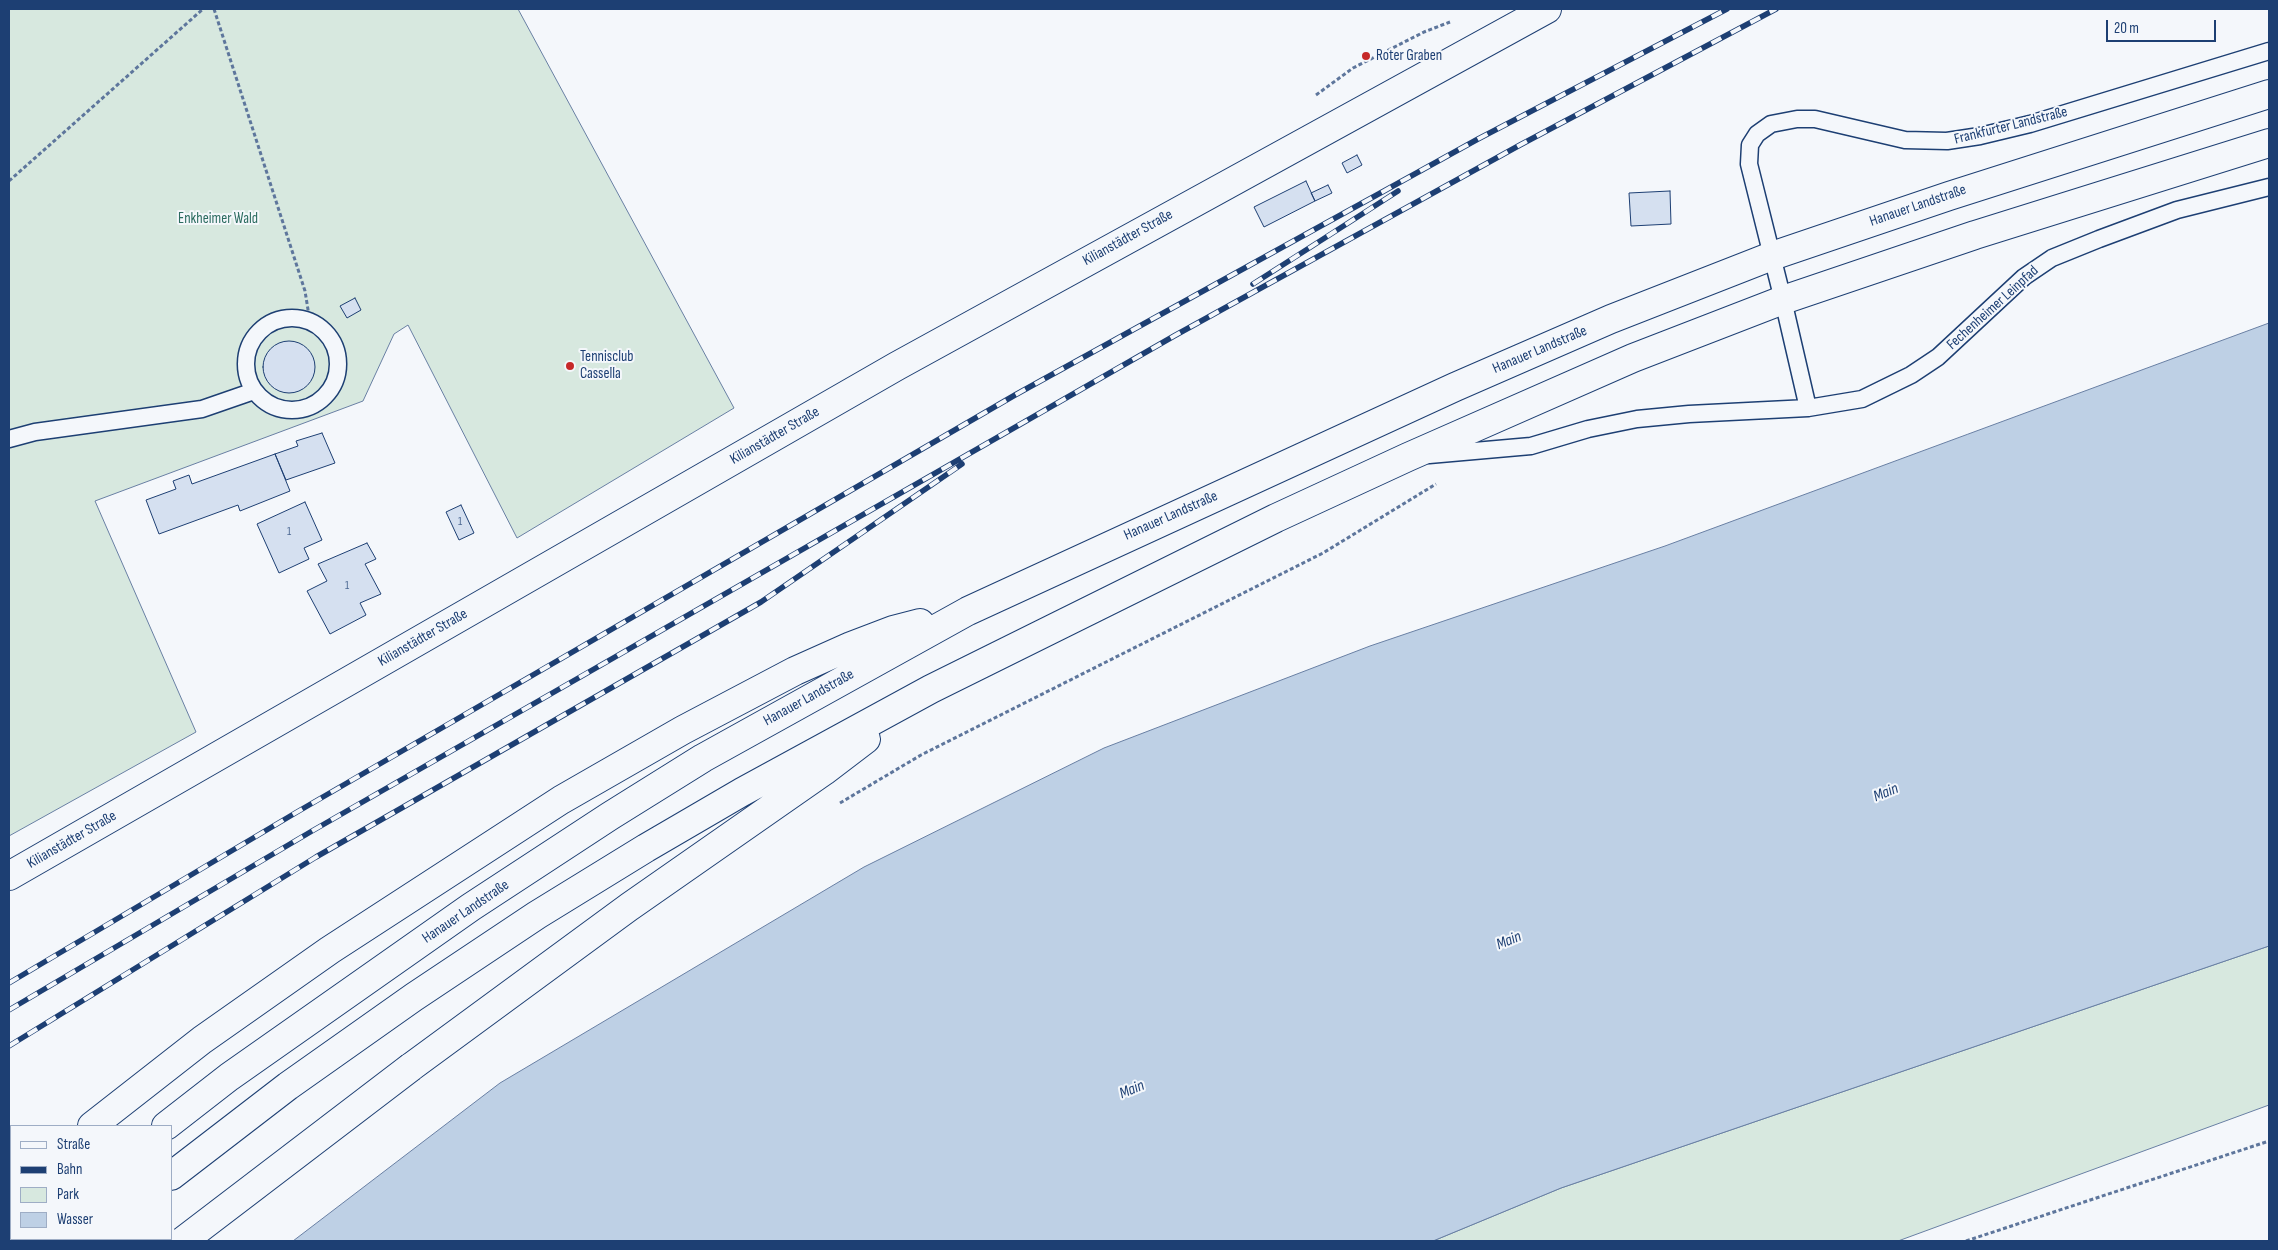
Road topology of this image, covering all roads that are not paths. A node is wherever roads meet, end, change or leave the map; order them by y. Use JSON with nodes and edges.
{"nodes":[{"id":1,"x":1547,"y":9,"type":"edge"},
{"id":2,"x":2269,"y":51,"type":"edge"},
{"id":3,"x":2269,"y":94,"type":"edge"},
{"id":4,"x":2269,"y":142,"type":"edge"},
{"id":5,"x":2269,"y":187,"type":"edge"},
{"id":6,"x":1772,"y":256,"type":"junction"},
{"id":7,"x":1783,"y":300,"type":"junction"},
{"id":8,"x":254,"y":391,"type":"junction"},
{"id":9,"x":1808,"y":408,"type":"junction"},
{"id":10,"x":9,"y":439,"type":"edge"},
{"id":11,"x":1408,"y":457,"type":"junction"},
{"id":12,"x":968,"y":611,"type":"junction"},
{"id":13,"x":931,"y":689,"type":"junction"},
{"id":14,"x":9,"y":876,"type":"edge"},
{"id":15,"x":93,"y":1125,"type":"edge"},
{"id":16,"x":167,"y":1125,"type":"edge"},
{"id":17,"x":172,"y":1175,"type":"edge"},
{"id":18,"x":183,"y":1241,"type":"edge"}],
"edges":[{"from":1,"to":14,"type":"main road","name":"Kilianstädter Straße"},
{"from":2,"to":6,"type":"lane","name":"Frankfurter Landstraße"},
{"from":3,"to":6,"type":"main road","name":"Hanauer Landstraße"},
{"from":4,"to":7,"type":"main road"},
{"from":5,"to":9,"type":"lane","name":"Fechenheimer Leinpfad"},
{"from":6,"to":7,"type":"lane","name":"Frankfurter Landstraße"},
{"from":6,"to":12,"type":"main road","name":"Hanauer Landstraße"},
{"from":7,"to":9,"type":"lane","name":"Frankfurter Landstraße"},
{"from":7,"to":11,"type":"main road"},
{"from":8,"to":8,"type":"lane"},
{"from":8,"to":10,"type":"lane"},
{"from":9,"to":11,"type":"lane","name":"Fechenheimer Leinpfad"},
{"from":11,"to":13,"type":"main road"},
{"from":12,"to":15,"type":"main road"},
{"from":12,"to":16,"type":"main road","name":"Hanauer Landstraße"},
{"from":13,"to":17,"type":"main road"},
{"from":13,"to":18,"type":"main road","bridge":true}]}
